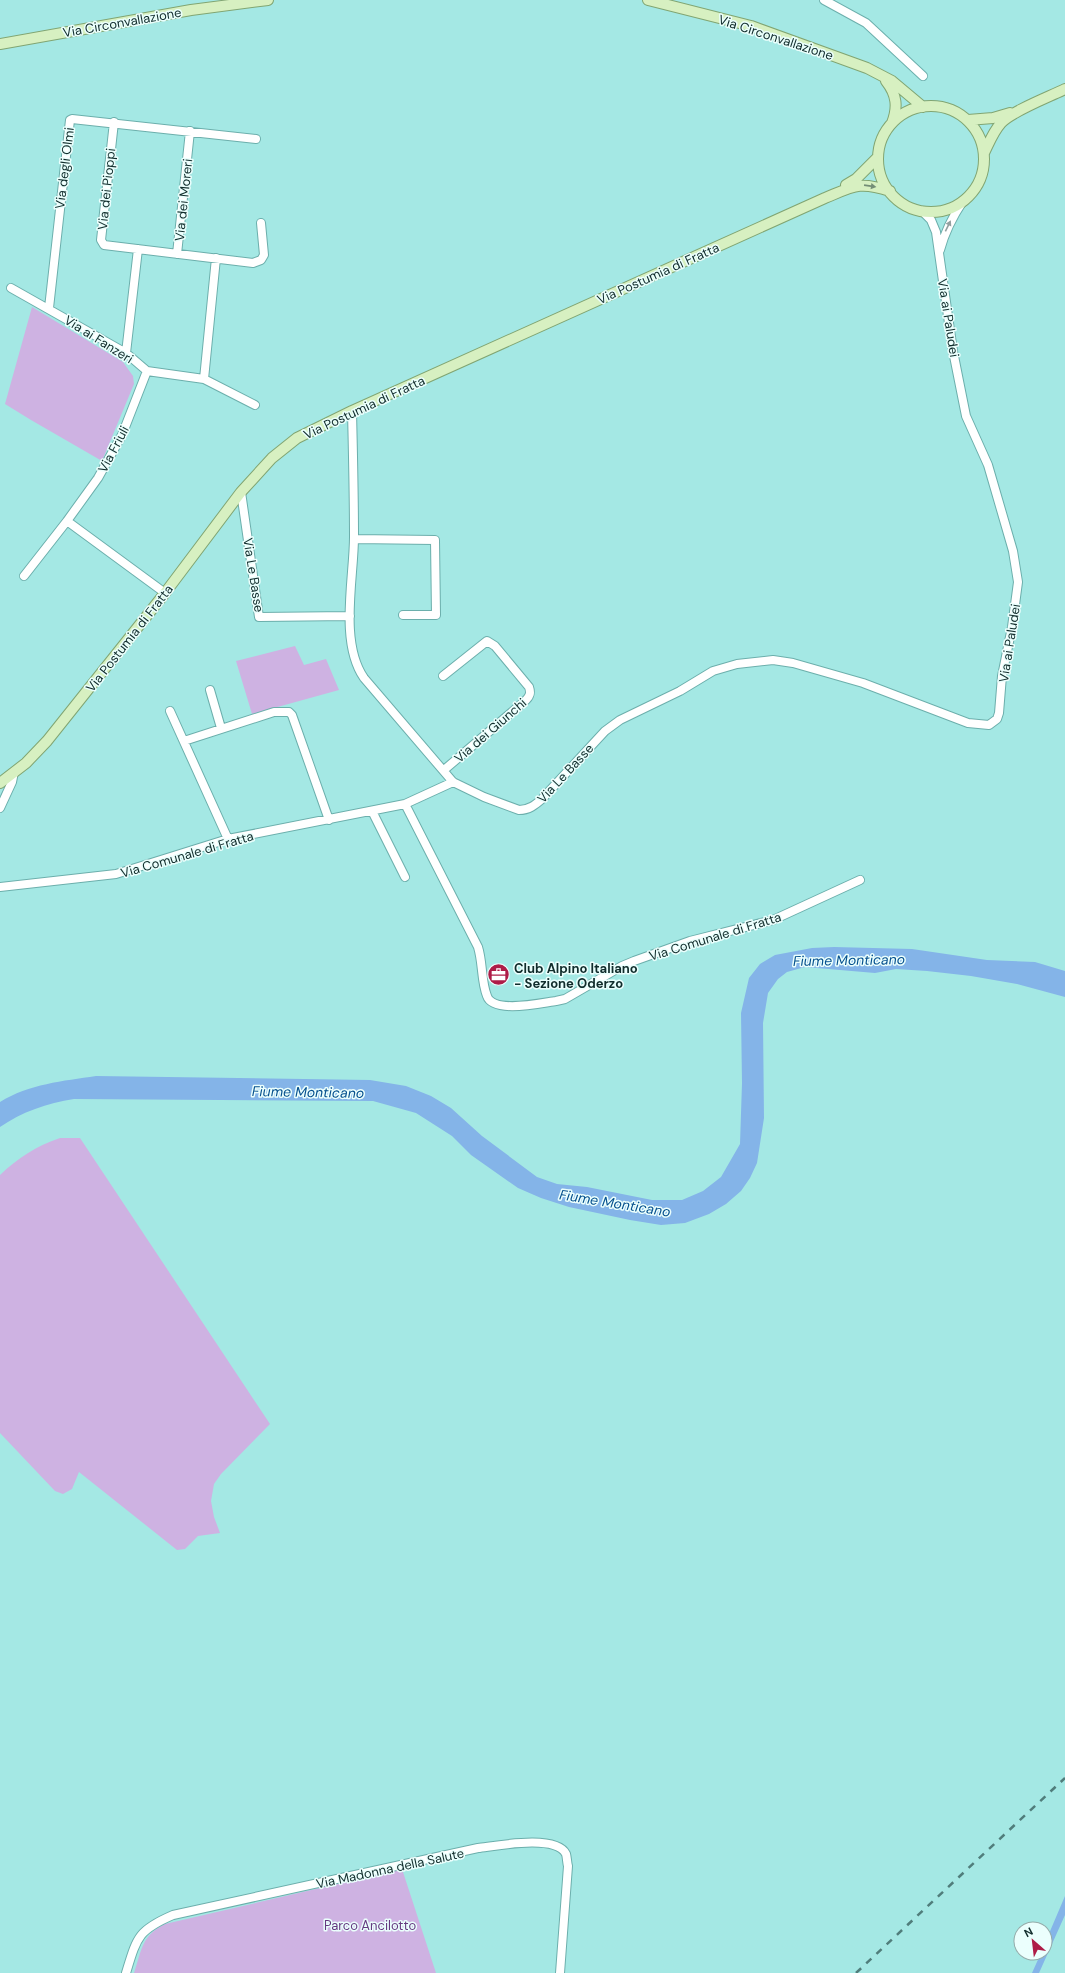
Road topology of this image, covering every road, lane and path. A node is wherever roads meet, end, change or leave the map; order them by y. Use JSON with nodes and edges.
{"nodes":[{"id":1,"x":268,"y":0,"type":"edge"},
{"id":2,"x":648,"y":0,"type":"edge"},
{"id":3,"x":824,"y":0,"type":"edge"},
{"id":4,"x":0,"y":44,"type":"edge"},
{"id":5,"x":879,"y":74,"type":"junction"},
{"id":6,"x":922,"y":76,"type":"dead end"},
{"id":7,"x":1065,"y":90,"type":"edge"},
{"id":8,"x":923,"y":107,"type":"junction"},
{"id":9,"x":1025,"y":108,"type":"junction"},
{"id":10,"x":968,"y":120,"type":"junction"},
{"id":11,"x":114,"y":122,"type":"junction"},
{"id":12,"x":891,"y":124,"type":"junction"},
{"id":13,"x":190,"y":131,"type":"junction"},
{"id":14,"x":256,"y":139,"type":"dead end"},
{"id":15,"x":984,"y":153,"type":"junction"},
{"id":16,"x":878,"y":156,"type":"junction"},
{"id":17,"x":890,"y":192,"type":"junction"},
{"id":18,"x":825,"y":198,"type":"junction"},
{"id":19,"x":963,"y":201,"type":"junction"},
{"id":20,"x":922,"y":211,"type":"junction"},
{"id":21,"x":261,"y":223,"type":"dead end"},
{"id":22,"x":138,"y":249,"type":"junction"},
{"id":23,"x":177,"y":254,"type":"junction"},
{"id":24,"x":939,"y":254,"type":"junction"},
{"id":25,"x":216,"y":258,"type":"junction"},
{"id":26,"x":11,"y":288,"type":"dead end"},
{"id":27,"x":49,"y":308,"type":"junction"},
{"id":28,"x":126,"y":353,"type":"junction"},
{"id":29,"x":147,"y":371,"type":"junction"},
{"id":30,"x":204,"y":379,"type":"junction"},
{"id":31,"x":255,"y":405,"type":"dead end"},
{"id":32,"x":352,"y":411,"type":"junction"},
{"id":33,"x":242,"y":492,"type":"junction"},
{"id":34,"x":67,"y":521,"type":"junction"},
{"id":35,"x":354,"y":539,"type":"junction"},
{"id":36,"x":24,"y":576,"type":"dead end"},
{"id":37,"x":165,"y":593,"type":"junction"},
{"id":38,"x":403,"y":615,"type":"dead end"},
{"id":39,"x":350,"y":616,"type":"junction"},
{"id":40,"x":443,"y":676,"type":"dead end"},
{"id":41,"x":210,"y":690,"type":"dead end"},
{"id":42,"x":649,"y":707,"type":"joint"},
{"id":43,"x":170,"y":711,"type":"dead end"},
{"id":44,"x":221,"y":728,"type":"junction"},
{"id":45,"x":184,"y":741,"type":"junction"},
{"id":46,"x":444,"y":770,"type":"junction"},
{"id":47,"x":14,"y":772,"type":"junction"},
{"id":48,"x":453,"y":782,"type":"junction"},
{"id":49,"x":0,"y":783,"type":"edge"},
{"id":50,"x":405,"y":804,"type":"junction"},
{"id":51,"x":0,"y":808,"type":"edge"},
{"id":52,"x":372,"y":811,"type":"junction"},
{"id":53,"x":329,"y":820,"type":"junction"},
{"id":54,"x":228,"y":839,"type":"junction"},
{"id":55,"x":405,"y":877,"type":"dead end"},
{"id":56,"x":860,"y":880,"type":"dead end"},
{"id":57,"x":0,"y":887,"type":"edge"},
{"id":58,"x":126,"y":1973,"type":"edge"},
{"id":59,"x":560,"y":1973,"type":"edge"}],
"edges":[{"from":1,"to":4,"type":"main road","name":"Via Circonvallazione"},
{"from":2,"to":5,"type":"main road","name":"Via Circonvallazione"},
{"from":3,"to":6,"type":"street"},
{"from":5,"to":8,"type":"main road","name":"Via Circonvallazione"},
{"from":5,"to":12,"type":"main road","name":"Via Circonvallazione"},
{"from":7,"to":9,"type":"main road"},
{"from":8,"to":10,"type":"main road"},
{"from":8,"to":12,"type":"main road"},
{"from":9,"to":10,"type":"main road"},
{"from":9,"to":15,"type":"main road"},
{"from":10,"to":15,"type":"main road"},
{"from":11,"to":13,"type":"street","name":"Via degli Olmi"},
{"from":11,"to":22,"type":"street","name":"Via dei Pioppi"},
{"from":11,"to":27,"type":"street","name":"Via degli Olmi"},
{"from":12,"to":16,"type":"main road"},
{"from":13,"to":14,"type":"street","name":"Via degli Olmi"},
{"from":13,"to":23,"type":"street","name":"Via dei Moreri"},
{"from":15,"to":19,"type":"main road"},
{"from":16,"to":17,"type":"main road"},
{"from":16,"to":18,"type":"main road","name":"Via Postumia di Fratta"},
{"from":18,"to":17,"type":"main road","name":"Via Postumia di Fratta","one_way":true},
{"from":17,"to":20,"type":"main road"},
{"from":18,"to":32,"type":"main road","name":"Via Postumia di Fratta"},
{"from":19,"to":20,"type":"main road"},
{"from":24,"to":19,"type":"street","one_way":true},
{"from":20,"to":24,"type":"street","name":"Via ai Paludei"},
{"from":21,"to":25,"type":"street","name":"Via dei Moreri"},
{"from":22,"to":23,"type":"street","name":"Via dei Pioppi"},
{"from":22,"to":28,"type":"street"},
{"from":23,"to":25,"type":"street","name":"Via dei Moreri"},
{"from":24,"to":42,"type":"street","name":"Via ai Paludei"},
{"from":25,"to":30,"type":"street"},
{"from":26,"to":27,"type":"street","name":"Via ai Fanzeri"},
{"from":27,"to":28,"type":"street","name":"Via ai Fanzeri"},
{"from":28,"to":29,"type":"street","name":"Via ai Fanzeri"},
{"from":29,"to":30,"type":"street","name":"Via ai Fanzeri"},
{"from":29,"to":34,"type":"street","name":"Via Friuli"},
{"from":30,"to":31,"type":"street","name":"Via ai Fanzeri"},
{"from":32,"to":33,"type":"main road","name":"Via Postumia di Fratta"},
{"from":32,"to":35,"type":"street","name":"Via Le Basse"},
{"from":33,"to":37,"type":"main road","name":"Via Postumia di Fratta"},
{"from":33,"to":39,"type":"street","name":"Via Le Basse"},
{"from":34,"to":36,"type":"street","name":"Via Friuli"},
{"from":34,"to":37,"type":"street"},
{"from":35,"to":38,"type":"street"},
{"from":35,"to":39,"type":"street","name":"Via Le Basse"},
{"from":37,"to":47,"type":"main road","name":"Via Postumia di Fratta"},
{"from":39,"to":46,"type":"street","name":"Via Le Basse"},
{"from":40,"to":46,"type":"street","name":"Via dei Giunchi"},
{"from":41,"to":44,"type":"street"},
{"from":42,"to":48,"type":"street","name":"Via Le Basse"},
{"from":43,"to":45,"type":"street"},
{"from":44,"to":45,"type":"street"},
{"from":44,"to":53,"type":"street"},
{"from":45,"to":54,"type":"street"},
{"from":46,"to":48,"type":"street","name":"Via Le Basse"},
{"from":47,"to":49,"type":"main road","name":"Via Postumia di Fratta"},
{"from":47,"to":51,"type":"street"},
{"from":48,"to":50,"type":"street"},
{"from":50,"to":52,"type":"street","name":"Via Comunale di Fratta"},
{"from":50,"to":56,"type":"street","name":"Via Comunale di Fratta"},
{"from":52,"to":53,"type":"street","name":"Via Comunale di Fratta"},
{"from":52,"to":55,"type":"street"},
{"from":53,"to":54,"type":"street","name":"Via Comunale di Fratta"},
{"from":54,"to":57,"type":"street","name":"Via Comunale di Fratta"},
{"from":58,"to":59,"type":"street","name":"Via Madonna della Salute"}]}
